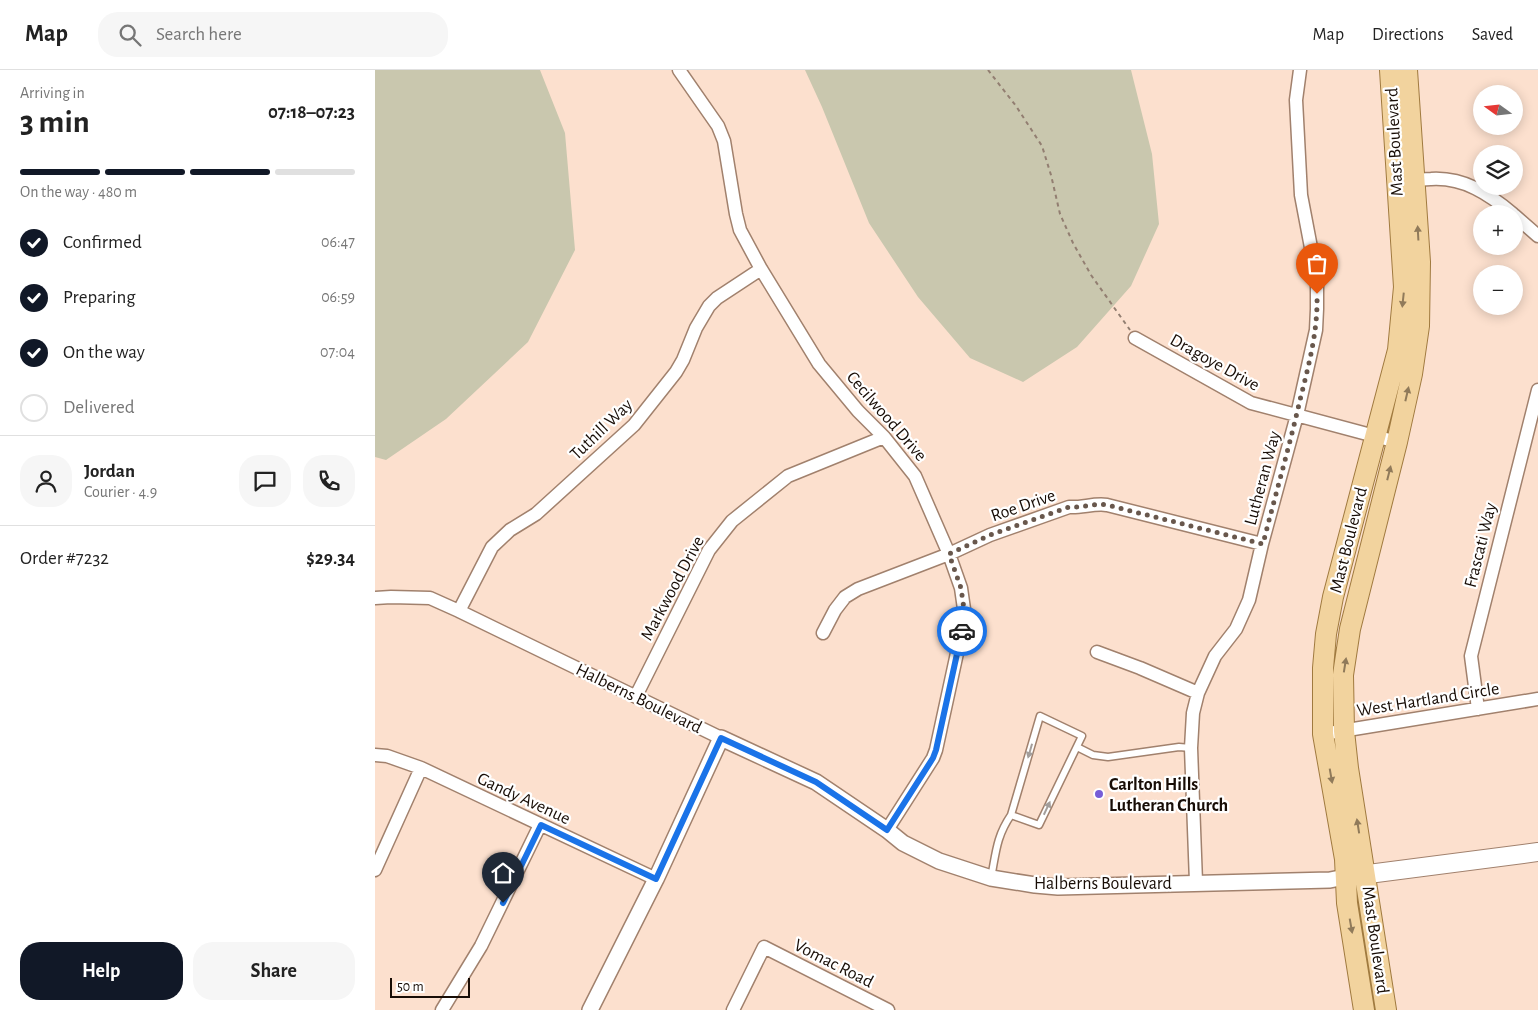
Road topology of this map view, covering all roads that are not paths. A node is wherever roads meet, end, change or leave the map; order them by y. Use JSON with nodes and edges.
{"nodes":[{"id":1,"x":679,"y":70,"type":"edge"},
{"id":2,"x":1300,"y":70,"type":"edge"},
{"id":3,"x":1390,"y":70,"type":"edge"},
{"id":4,"x":1407,"y":70,"type":"edge"},
{"id":5,"x":1406,"y":181,"type":"junction"},
{"id":6,"x":1502,"y":205,"type":"edge"},
{"id":7,"x":1523,"y":223,"type":"edge"},
{"id":8,"x":1538,"y":236,"type":"edge"},
{"id":9,"x":761,"y":269,"type":"junction"},
{"id":10,"x":1135,"y":338,"type":"road end"},
{"id":11,"x":1538,"y":390,"type":"edge"},
{"id":12,"x":1297,"y":415,"type":"junction"},
{"id":13,"x":1375,"y":436,"type":"junction"},
{"id":14,"x":884,"y":437,"type":"junction"},
{"id":15,"x":1397,"y":442,"type":"junction"},
{"id":16,"x":1263,"y":544,"type":"junction"},
{"id":17,"x":949,"y":554,"type":"junction"},
{"id":18,"x":375,"y":598,"type":"edge"},
{"id":19,"x":459,"y":611,"type":"junction"},
{"id":20,"x":823,"y":633,"type":"dead end"},
{"id":21,"x":1097,"y":652,"type":"dead end"},
{"id":22,"x":1198,"y":693,"type":"junction"},
{"id":23,"x":635,"y":696,"type":"junction"},
{"id":24,"x":1538,"y":699,"type":"edge"},
{"id":25,"x":1478,"y":710,"type":"junction"},
{"id":26,"x":1344,"y":730,"type":"junction"},
{"id":27,"x":1323,"y":734,"type":"junction"},
{"id":28,"x":721,"y":738,"type":"junction"},
{"id":29,"x":1077,"y":746,"type":"junction"},
{"id":30,"x":1191,"y":748,"type":"junction"},
{"id":31,"x":375,"y":755,"type":"edge"},
{"id":32,"x":421,"y":768,"type":"junction"},
{"id":33,"x":1011,"y":815,"type":"junction"},
{"id":34,"x":541,"y":825,"type":"junction"},
{"id":35,"x":887,"y":830,"type":"junction"},
{"id":36,"x":1538,"y":852,"type":"edge"},
{"id":37,"x":378,"y":856,"type":"edge"},
{"id":38,"x":375,"y":870,"type":"edge"},
{"id":39,"x":1366,"y":874,"type":"junction"},
{"id":40,"x":1345,"y":877,"type":"junction"},
{"id":41,"x":991,"y":878,"type":"junction"},
{"id":42,"x":656,"y":879,"type":"junction"},
{"id":43,"x":1196,"y":882,"type":"junction"},
{"id":44,"x":442,"y":1010,"type":"edge"},
{"id":45,"x":590,"y":1010,"type":"edge"},
{"id":46,"x":733,"y":1010,"type":"edge"},
{"id":47,"x":887,"y":1010,"type":"edge"},
{"id":48,"x":1364,"y":1010,"type":"edge"},
{"id":49,"x":1386,"y":1010,"type":"edge"}],
"edges":[{"from":1,"to":9,"type":"street","name":"Cecilwood Drive"},
{"from":2,"to":12,"type":"street","name":"Lutheran Way"},
{"from":3,"to":5,"type":"main road","name":"Mast Boulevard"},
{"from":4,"to":5,"type":"main road","name":"Mast Boulevard"},
{"from":5,"to":6,"type":"street"},
{"from":5,"to":13,"type":"main road","name":"Mast Boulevard","one_way":true},
{"from":15,"to":5,"type":"main road","name":"Mast Boulevard","one_way":true},
{"from":7,"to":8,"type":"street"},
{"from":9,"to":14,"type":"street","name":"Cecilwood Drive"},
{"from":9,"to":19,"type":"street","name":"Tuthill Way"},
{"from":10,"to":12,"type":"street","name":"Dragoye Drive"},
{"from":11,"to":25,"type":"street","name":"Frascati Way"},
{"from":12,"to":13,"type":"street","name":"Dragoye Drive"},
{"from":12,"to":16,"type":"street","name":"Lutheran Way"},
{"from":13,"to":15,"type":"street","name":"Dragoye Drive"},
{"from":13,"to":27,"type":"main road","name":"Mast Boulevard"},
{"from":14,"to":17,"type":"street","name":"Cecilwood Drive"},
{"from":14,"to":23,"type":"street","name":"Markwood Drive"},
{"from":26,"to":15,"type":"main road","name":"Mast Boulevard","one_way":true},
{"from":16,"to":17,"type":"street","name":"Roe Drive"},
{"from":16,"to":22,"type":"street","name":"Lutheran Way"},
{"from":17,"to":20,"type":"street","name":"Roe Drive"},
{"from":17,"to":35,"type":"street","name":"Cecilwood Drive"},
{"from":18,"to":19,"type":"street","name":"Halberns Boulevard"},
{"from":19,"to":23,"type":"street","name":"Halberns Boulevard"},
{"from":21,"to":22,"type":"street"},
{"from":22,"to":30,"type":"street","name":"Lutheran Way"},
{"from":23,"to":28,"type":"street","name":"Halberns Boulevard"},
{"from":24,"to":25,"type":"street","name":"West Hartland Circle"},
{"from":25,"to":26,"type":"street","name":"West Hartland Circle"},
{"from":26,"to":27,"type":"street","name":"West Hartland Circle"},
{"from":39,"to":26,"type":"main road","name":"Mast Boulevard","one_way":true},
{"from":27,"to":40,"type":"main road","name":"Mast Boulevard","one_way":true},
{"from":28,"to":35,"type":"street","name":"Halberns Boulevard"},
{"from":28,"to":42,"type":"street"},
{"from":29,"to":30,"type":"lane"},
{"from":33,"to":29,"type":"lane","one_way":true},
{"from":29,"to":33,"type":"lane","one_way":true},
{"from":30,"to":43,"type":"street","name":"Lutheran Way"},
{"from":31,"to":32,"type":"street","name":"Gandy Avenue"},
{"from":32,"to":34,"type":"street","name":"Gandy Avenue"},
{"from":32,"to":37,"type":"street"},
{"from":33,"to":41,"type":"lane"},
{"from":34,"to":42,"type":"street","name":"Gandy Avenue"},
{"from":34,"to":44,"type":"street"},
{"from":35,"to":41,"type":"street","name":"Halberns Boulevard"},
{"from":36,"to":39,"type":"main road","name":"Halberns Boulevard"},
{"from":37,"to":38,"type":"street"},
{"from":39,"to":40,"type":"main road","name":"Halberns Boulevard"},
{"from":39,"to":49,"type":"main road","name":"Mast Boulevard"},
{"from":40,"to":43,"type":"street","name":"Halberns Boulevard"},
{"from":40,"to":48,"type":"main road","name":"Mast Boulevard","one_way":true},
{"from":41,"to":43,"type":"street","name":"Halberns Boulevard"},
{"from":42,"to":45,"type":"street"},
{"from":46,"to":47,"type":"street","name":"Vomac Road"}]}
